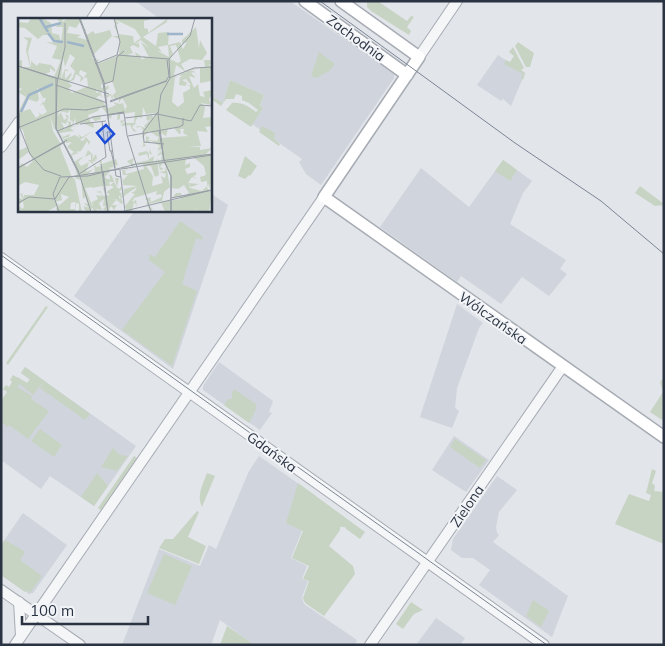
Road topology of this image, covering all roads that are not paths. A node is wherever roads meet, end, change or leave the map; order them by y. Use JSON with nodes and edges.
{"nodes":[{"id":1,"x":104,"y":1,"type":"edge"},
{"id":2,"x":305,"y":1,"type":"edge"},
{"id":3,"x":341,"y":1,"type":"edge"},
{"id":4,"x":457,"y":1,"type":"edge"},
{"id":5,"x":93,"y":18,"type":"edge"},
{"id":6,"x":419,"y":57,"type":"junction"},
{"id":7,"x":407,"y":75,"type":"junction"},
{"id":8,"x":18,"y":123,"type":"edge"},
{"id":9,"x":1,"y":147,"type":"edge"},
{"id":10,"x":324,"y":197,"type":"junction"},
{"id":11,"x":1,"y":258,"type":"edge"},
{"id":12,"x":563,"y":366,"type":"junction"},
{"id":13,"x":188,"y":392,"type":"junction"},
{"id":14,"x":664,"y":437,"type":"edge"},
{"id":15,"x":428,"y":562,"type":"junction"},
{"id":16,"x":1,"y":590,"type":"edge"},
{"id":17,"x":19,"y":602,"type":"junction"},
{"id":18,"x":36,"y":614,"type":"junction"},
{"id":19,"x":18,"y":640,"type":"edge"},
{"id":20,"x":80,"y":645,"type":"edge"},
{"id":21,"x":370,"y":645,"type":"edge"},
{"id":22,"x":544,"y":645,"type":"edge"}],
"edges":[{"from":1,"to":5,"type":"street"},
{"from":2,"to":7,"type":"main road","name":"Zachodnia"},
{"from":3,"to":6,"type":"main road","name":"Zachodnia"},
{"from":4,"to":6,"type":"street"},
{"from":6,"to":7,"type":"main road"},
{"from":7,"to":10,"type":"main road"},
{"from":8,"to":9,"type":"street"},
{"from":10,"to":12,"type":"main road","name":"Wólczańska"},
{"from":10,"to":13,"type":"street"},
{"from":11,"to":13,"type":"street","name":"Gdańska"},
{"from":12,"to":14,"type":"main road","name":"Wólczańska"},
{"from":12,"to":15,"type":"street","name":"Zielona"},
{"from":13,"to":15,"type":"street","name":"Gdańska"},
{"from":13,"to":18,"type":"street"},
{"from":15,"to":21,"type":"street","name":"Zielona"},
{"from":15,"to":22,"type":"street","name":"Gdańska"},
{"from":16,"to":17,"type":"street"},
{"from":17,"to":18,"type":"street"},
{"from":17,"to":19,"type":"street"},
{"from":18,"to":19,"type":"street"},
{"from":18,"to":20,"type":"street"}]}
